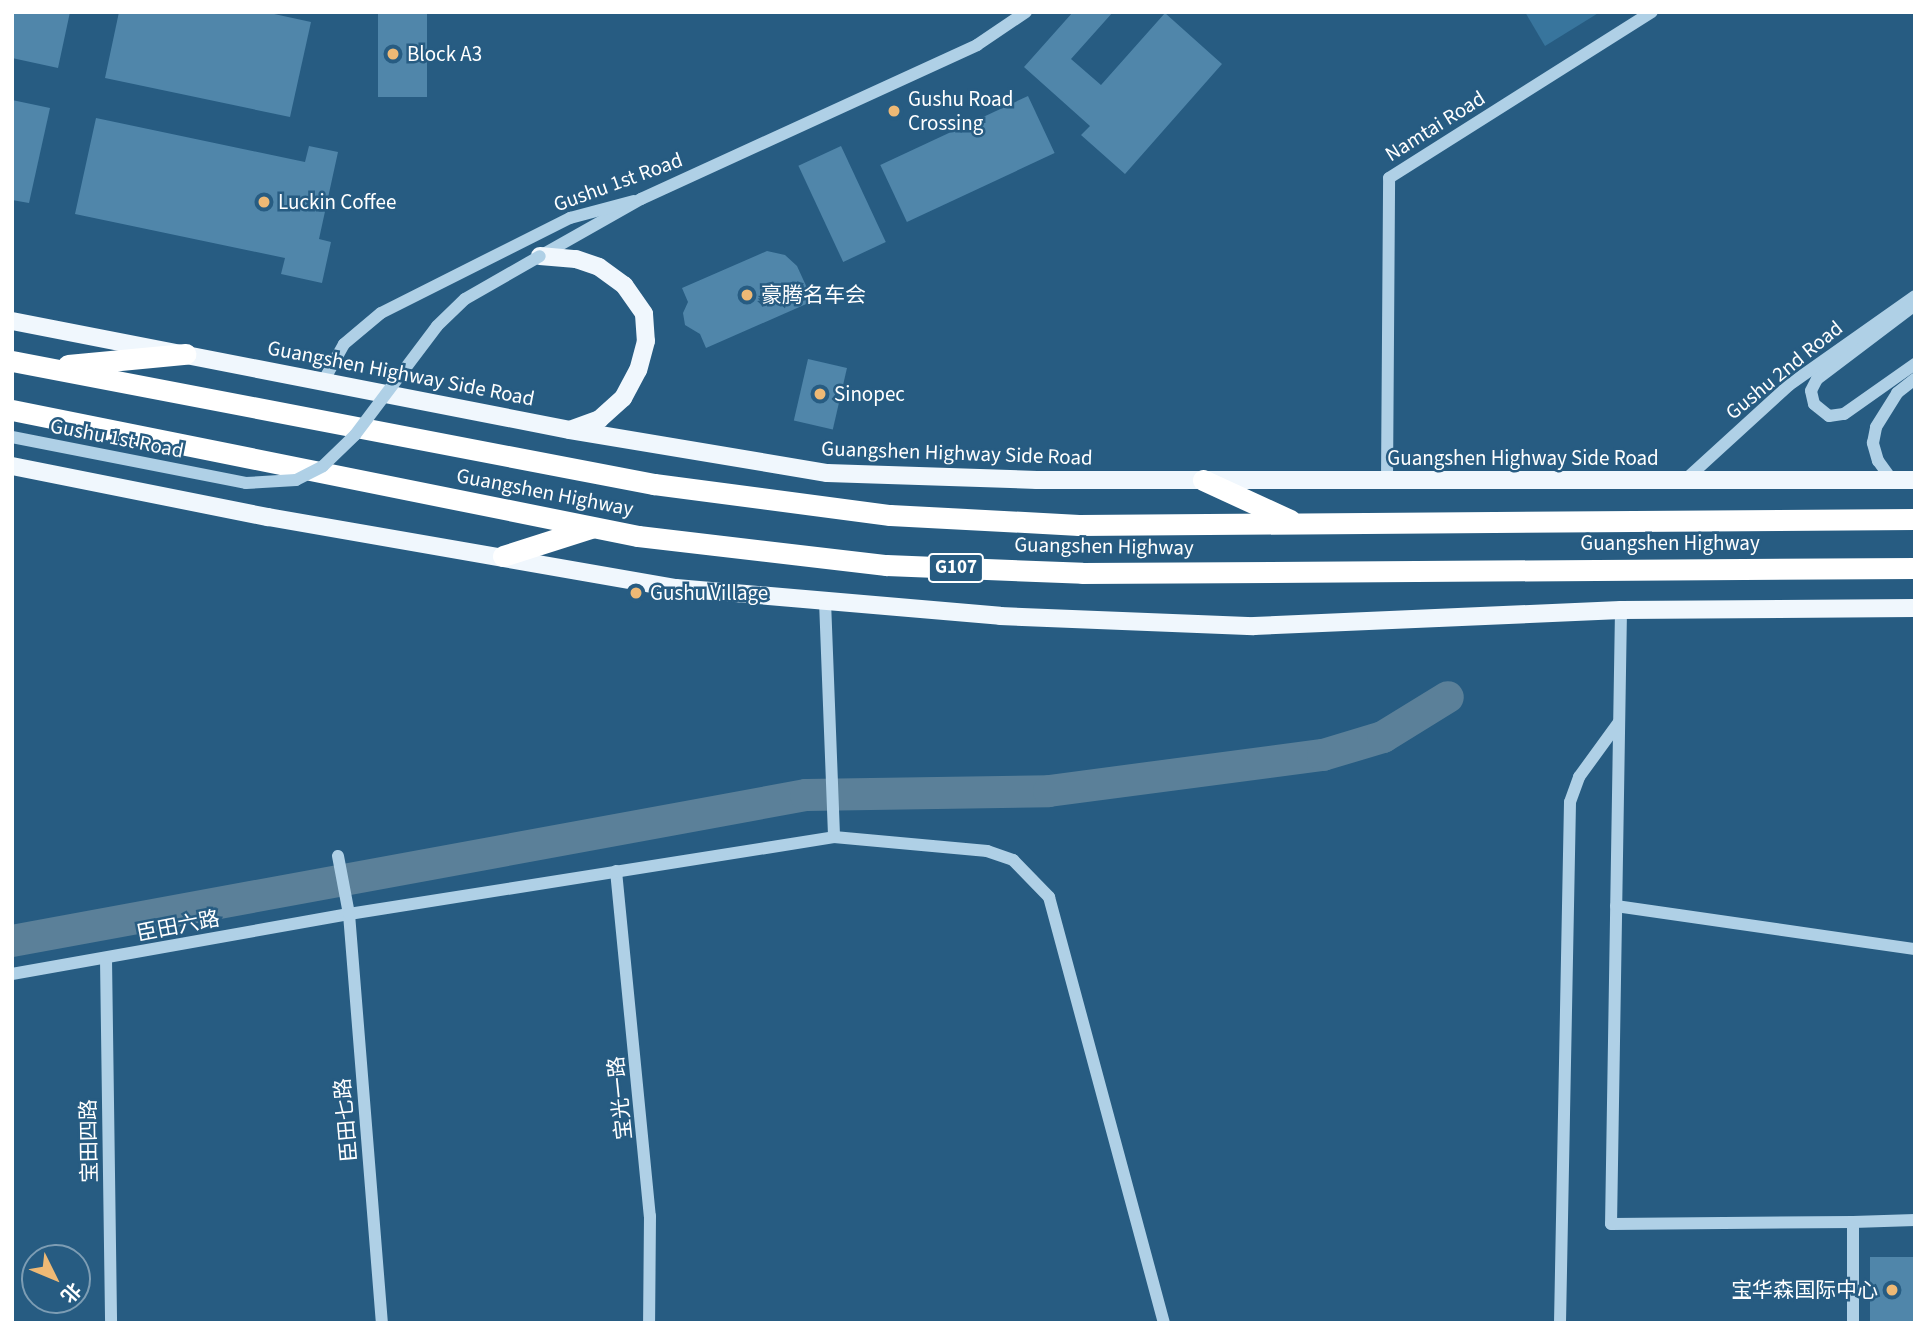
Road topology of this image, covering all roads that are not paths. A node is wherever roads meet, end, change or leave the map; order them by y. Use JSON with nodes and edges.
{"nodes":[{"id":1,"x":1026,"y":12,"type":"edge"},
{"id":2,"x":1652,"y":12,"type":"edge"},
{"id":3,"x":641,"y":199,"type":"junction"},
{"id":4,"x":540,"y":256,"type":"junction"},
{"id":5,"x":1915,"y":296,"type":"edge"},
{"id":6,"x":1915,"y":305,"type":"edge"},
{"id":7,"x":12,"y":321,"type":"edge"},
{"id":8,"x":185,"y":354,"type":"junction"},
{"id":9,"x":12,"y":361,"type":"edge"},
{"id":10,"x":1915,"y":364,"type":"edge"},
{"id":11,"x":44,"y":367,"type":"junction"},
{"id":12,"x":1915,"y":379,"type":"edge"},
{"id":13,"x":324,"y":380,"type":"junction"},
{"id":14,"x":12,"y":410,"type":"edge"},
{"id":15,"x":570,"y":430,"type":"junction"},
{"id":16,"x":12,"y":437,"type":"edge"},
{"id":17,"x":12,"y":466,"type":"edge"},
{"id":18,"x":1203,"y":480,"type":"junction"},
{"id":19,"x":1387,"y":480,"type":"junction"},
{"id":20,"x":1892,"y":480,"type":"junction"},
{"id":21,"x":1915,"y":480,"type":"edge"},
{"id":22,"x":1684,"y":481,"type":"junction"},
{"id":23,"x":1915,"y":519,"type":"edge"},
{"id":24,"x":1295,"y":523,"type":"junction"},
{"id":25,"x":594,"y":527,"type":"junction"},
{"id":26,"x":503,"y":556,"type":"junction"},
{"id":27,"x":1915,"y":568,"type":"edge"},
{"id":28,"x":825,"y":601,"type":"junction"},
{"id":29,"x":1915,"y":608,"type":"edge"},
{"id":30,"x":1621,"y":610,"type":"junction"},
{"id":31,"x":1619,"y":721,"type":"junction"},
{"id":32,"x":834,"y":837,"type":"junction"},
{"id":33,"x":338,"y":856,"type":"dead end"},
{"id":34,"x":616,"y":871,"type":"junction"},
{"id":35,"x":1616,"y":906,"type":"junction"},
{"id":36,"x":349,"y":914,"type":"junction"},
{"id":37,"x":1915,"y":949,"type":"edge"},
{"id":38,"x":106,"y":959,"type":"junction"},
{"id":39,"x":12,"y":974,"type":"edge"},
{"id":40,"x":1915,"y":1220,"type":"edge"},
{"id":41,"x":1853,"y":1222,"type":"junction"},
{"id":42,"x":111,"y":1323,"type":"edge"},
{"id":43,"x":382,"y":1323,"type":"edge"},
{"id":44,"x":649,"y":1323,"type":"edge"},
{"id":45,"x":1164,"y":1323,"type":"edge"},
{"id":46,"x":1560,"y":1323,"type":"edge"},
{"id":47,"x":1853,"y":1323,"type":"edge"}],
"edges":[{"from":1,"to":3,"type":"street","name":"Gushu 1st Road"},
{"from":2,"to":19,"type":"street","name":"Namtai Road"},
{"from":3,"to":4,"type":"street","name":"Gushu 1st Road"},
{"from":3,"to":13,"type":"street","name":"Gushu 1st Road"},
{"from":4,"to":15,"type":"main road"},
{"from":4,"to":16,"type":"street","name":"Gushu 1st Road","bridge":true},
{"from":5,"to":22,"type":"street","name":"Gushu 2nd Road"},
{"from":6,"to":10,"type":"street"},
{"from":7,"to":8,"type":"main road","name":"Guangshen Highway Side Road"},
{"from":8,"to":11,"type":"highway"},
{"from":8,"to":13,"type":"main road","name":"Guangshen Highway Side Road"},
{"from":9,"to":11,"type":"highway","name":"Guangshen Highway"},
{"from":11,"to":24,"type":"highway","name":"Guangshen Highway"},
{"from":12,"to":20,"type":"street"},
{"from":13,"to":15,"type":"main road","name":"Guangshen Highway Side Road"},
{"from":14,"to":25,"type":"highway","name":"Guangshen Highway","number":"G107"},
{"from":15,"to":18,"type":"main road","name":"Guangshen Highway Side Road"},
{"from":17,"to":26,"type":"main road"},
{"from":18,"to":19,"type":"main road","name":"Guangshen Highway Side Road"},
{"from":18,"to":24,"type":"highway"},
{"from":19,"to":22,"type":"main road","name":"Guangshen Highway Side Road"},
{"from":20,"to":21,"type":"main road","name":"Guangshen Highway Side Road"},
{"from":20,"to":22,"type":"main road","name":"Guangshen Highway Side Road"},
{"from":23,"to":24,"type":"highway","name":"Guangshen Highway"},
{"from":25,"to":26,"type":"highway"},
{"from":25,"to":27,"type":"highway","name":"Guangshen Highway","number":"G107"},
{"from":26,"to":28,"type":"main road"},
{"from":28,"to":30,"type":"main road"},
{"from":28,"to":32,"type":"street"},
{"from":29,"to":30,"type":"main road"},
{"from":30,"to":31,"type":"street"},
{"from":31,"to":35,"type":"street"},
{"from":31,"to":46,"type":"street"},
{"from":32,"to":34,"type":"street","name":"臣田六路"},
{"from":32,"to":45,"type":"street","name":"臣田六路"},
{"from":33,"to":36,"type":"street","name":"臣田七路"},
{"from":34,"to":36,"type":"street","name":"臣田六路"},
{"from":34,"to":44,"type":"street","name":"宝光一路"},
{"from":35,"to":37,"type":"street"},
{"from":35,"to":41,"type":"street"},
{"from":36,"to":38,"type":"street","name":"臣田六路"},
{"from":36,"to":43,"type":"street","name":"臣田七路"},
{"from":38,"to":39,"type":"street","name":"臣田六路"},
{"from":38,"to":42,"type":"street","name":"宝田四路"},
{"from":40,"to":41,"type":"street"},
{"from":41,"to":47,"type":"street"}]}
